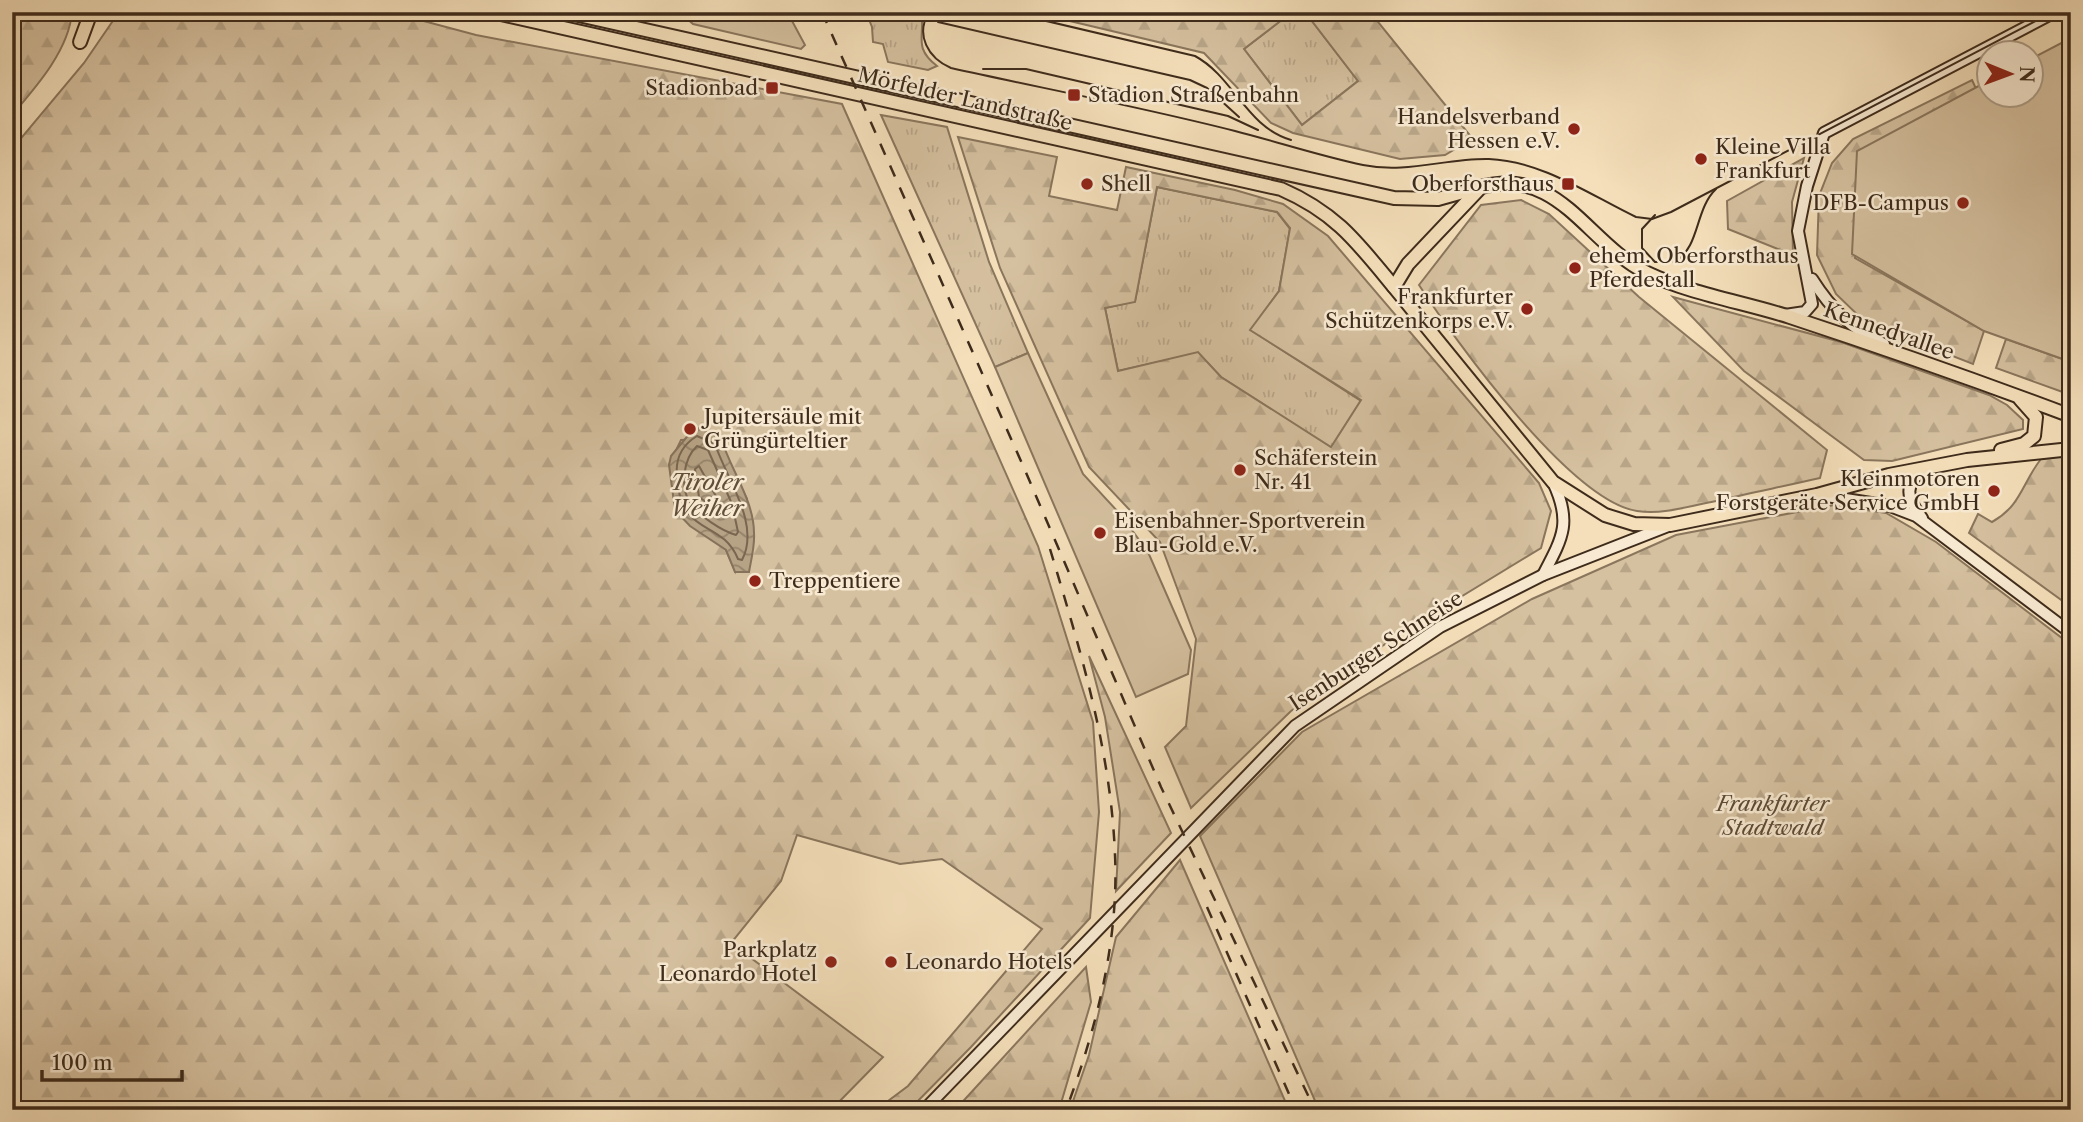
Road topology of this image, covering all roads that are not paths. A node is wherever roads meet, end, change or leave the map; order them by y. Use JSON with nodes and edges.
{"nodes":[{"id":1,"x":82,"y":12,"type":"edge"},
{"id":2,"x":91,"y":12,"type":"edge"},
{"id":3,"x":492,"y":12,"type":"edge"},
{"id":4,"x":565,"y":12,"type":"edge"},
{"id":5,"x":2055,"y":12,"type":"edge"},
{"id":6,"x":1481,"y":187,"type":"junction"},
{"id":7,"x":1808,"y":272,"type":"junction"},
{"id":8,"x":1394,"y":287,"type":"junction"},
{"id":9,"x":1783,"y":315,"type":"junction"},
{"id":10,"x":1897,"y":354,"type":"junction"},
{"id":11,"x":2014,"y":395,"type":"junction"},
{"id":12,"x":2071,"y":416,"type":"edge"},
{"id":13,"x":2071,"y":449,"type":"edge"},
{"id":14,"x":1957,"y":462,"type":"junction"},
{"id":15,"x":1927,"y":467,"type":"junction"},
{"id":16,"x":1553,"y":482,"type":"junction"},
{"id":17,"x":1817,"y":495,"type":"junction"},
{"id":18,"x":1923,"y":520,"type":"junction"},
{"id":19,"x":1670,"y":525,"type":"junction"},
{"id":20,"x":1543,"y":575,"type":"junction"},
{"id":21,"x":2071,"y":633,"type":"edge"},
{"id":22,"x":924,"y":1110,"type":"edge"}],
"edges":[{"from":1,"to":2,"type":"main road"},
{"from":3,"to":8,"type":"main road","name":"Mörfelder Landstraße"},
{"from":4,"to":6,"type":"main road","name":"Mörfelder Landstraße"},
{"from":5,"to":7,"type":"main road"},
{"from":6,"to":8,"type":"main road"},
{"from":6,"to":9,"type":"main road","name":"Kennedyallee"},
{"from":7,"to":9,"type":"main road"},
{"from":7,"to":10,"type":"main road"},
{"from":8,"to":16,"type":"main road","name":"Mörfelder Landstraße"},
{"from":9,"to":10,"type":"main road","name":"Kennedyallee"},
{"from":10,"to":11,"type":"main road","name":"Kennedyallee"},
{"from":11,"to":12,"type":"main road","name":"Kennedyallee"},
{"from":11,"to":14,"type":"main road"},
{"from":13,"to":14,"type":"main road","name":"Isenburger Schneise"},
{"from":14,"to":15,"type":"main road","name":"Isenburger Schneise"},
{"from":15,"to":17,"type":"main road","name":"Isenburger Schneise"},
{"from":15,"to":18,"type":"main road"},
{"from":16,"to":19,"type":"main road","name":"Mörfelder Landstraße"},
{"from":16,"to":20,"type":"main road"},
{"from":17,"to":18,"type":"main road"},
{"from":17,"to":19,"type":"main road","name":"Isenburger Schneise"},
{"from":18,"to":21,"type":"main road"},
{"from":19,"to":20,"type":"main road","name":"Isenburger Schneise"},
{"from":20,"to":22,"type":"main road","name":"Isenburger Schneise"}]}
